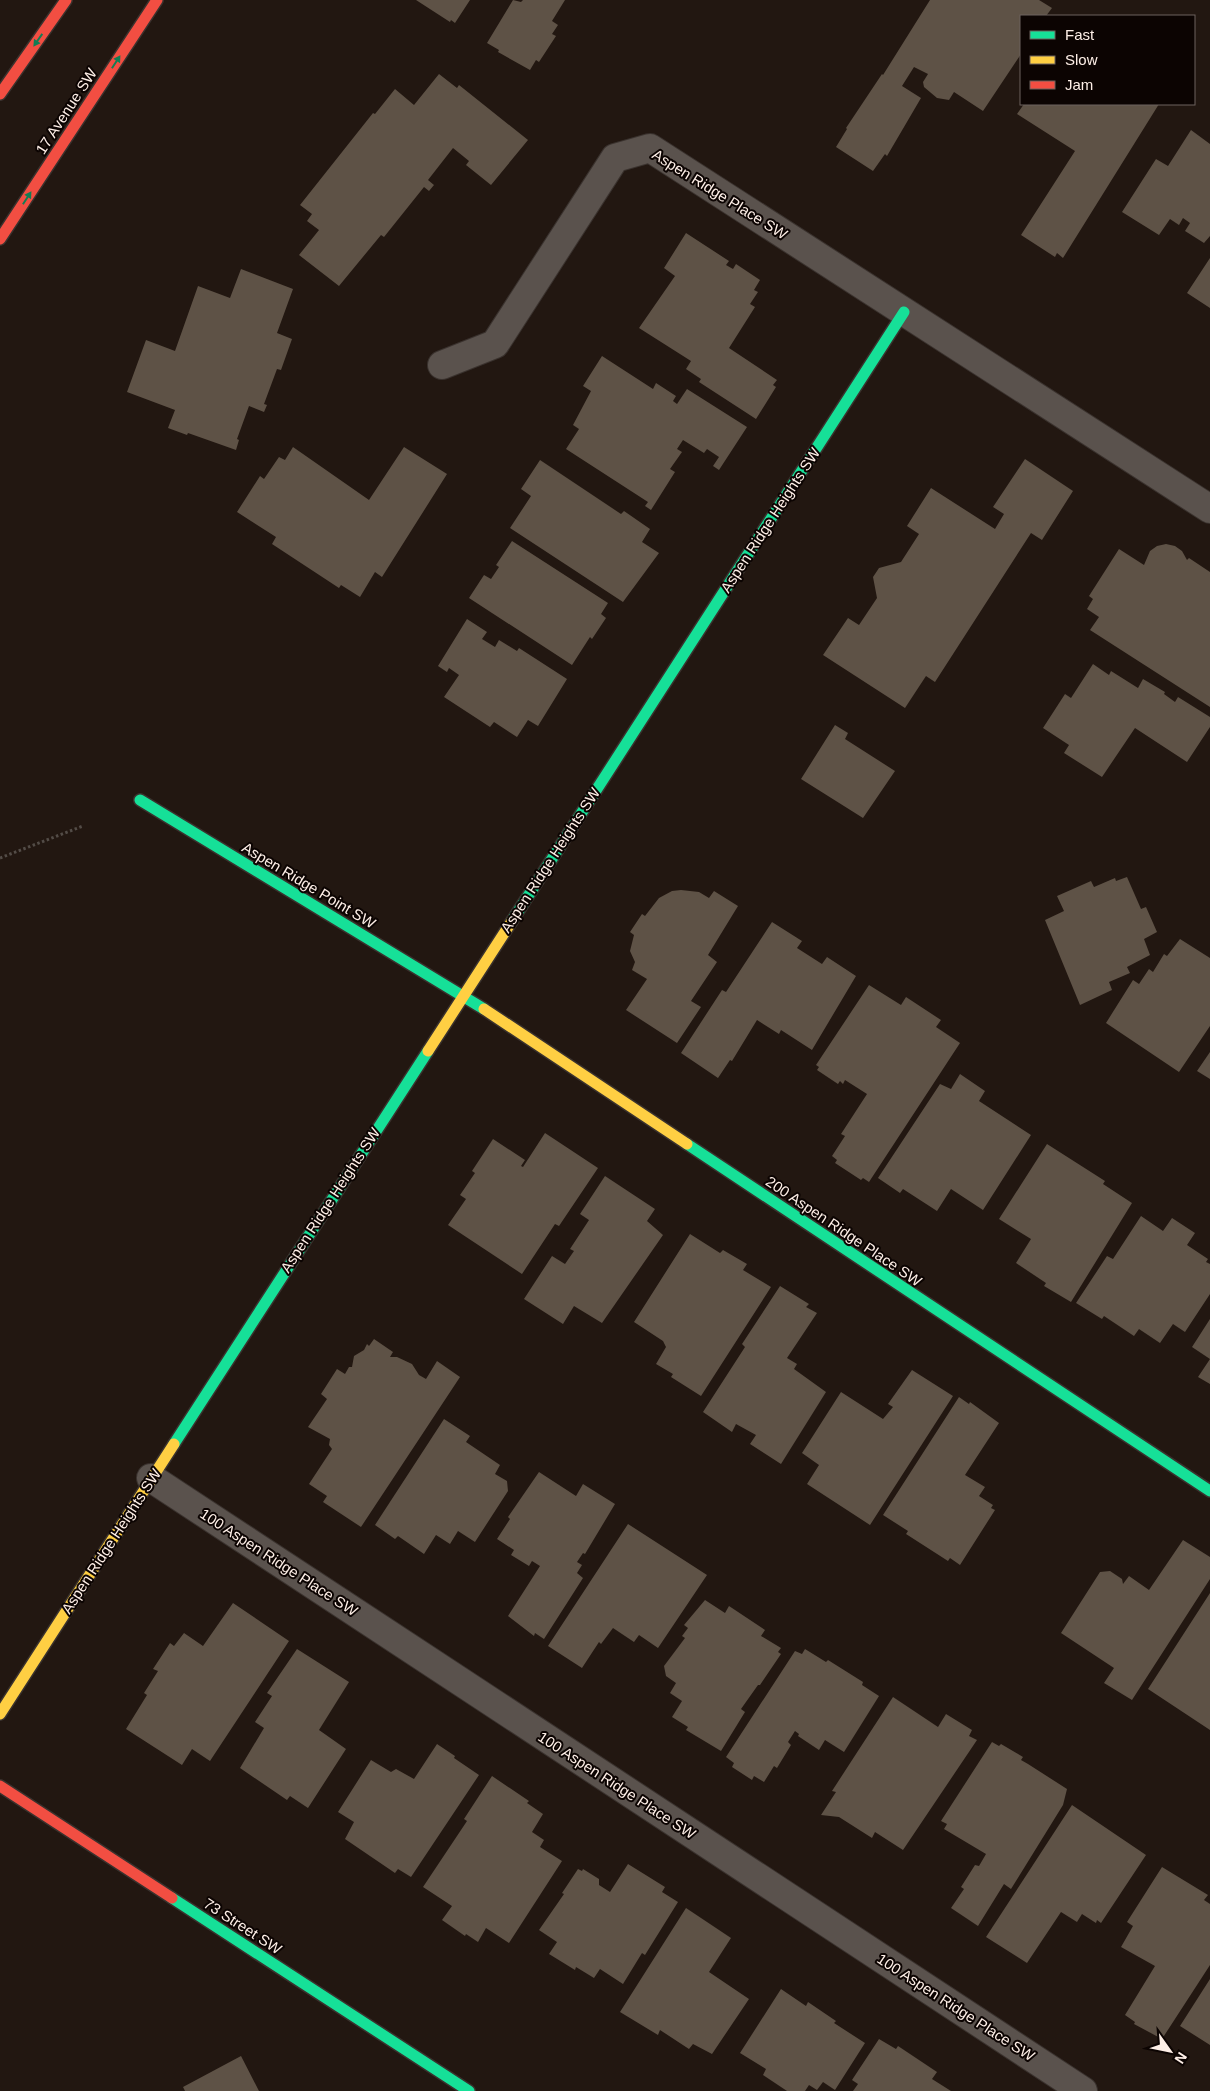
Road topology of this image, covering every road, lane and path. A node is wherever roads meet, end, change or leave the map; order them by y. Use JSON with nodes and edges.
{"nodes":[{"id":1,"x":66,"y":0,"type":"edge"},
{"id":2,"x":157,"y":0,"type":"edge"},
{"id":3,"x":0,"y":94,"type":"edge"},
{"id":4,"x":0,"y":238,"type":"edge"},
{"id":5,"x":904,"y":312,"type":"junction"},
{"id":6,"x":442,"y":365,"type":"dead end"},
{"id":7,"x":1210,"y":509,"type":"edge"},
{"id":8,"x":140,"y":800,"type":"dead end"},
{"id":9,"x":83,"y":826,"type":"dead end"},
{"id":10,"x":0,"y":858,"type":"edge"},
{"id":11,"x":462,"y":996,"type":"junction"},
{"id":12,"x":151,"y":1478,"type":"junction"},
{"id":13,"x":1210,"y":1491,"type":"edge"},
{"id":14,"x":0,"y":1714,"type":"edge"},
{"id":15,"x":0,"y":1786,"type":"edge"},
{"id":16,"x":469,"y":2091,"type":"edge"},
{"id":17,"x":1083,"y":2091,"type":"edge"}],
"edges":[{"from":1,"to":3,"type":"street","one_way":true},
{"from":4,"to":2,"type":"street","name":"17 Avenue SW","one_way":true},
{"from":5,"to":6,"type":"street","name":"Aspen Ridge Place SW"},
{"from":5,"to":7,"type":"street"},
{"from":5,"to":11,"type":"street","name":"Aspen Ridge Heights SW"},
{"from":8,"to":11,"type":"street","name":"Aspen Ridge Point SW"},
{"from":9,"to":10,"type":"path"},
{"from":11,"to":12,"type":"street","name":"Aspen Ridge Heights SW"},
{"from":11,"to":13,"type":"street","name":"200 Aspen Ridge Place SW"},
{"from":12,"to":14,"type":"street","name":"Aspen Ridge Heights SW"},
{"from":12,"to":17,"type":"street","name":"100 Aspen Ridge Place SW"},
{"from":15,"to":16,"type":"street","name":"73 Street SW"}]}
